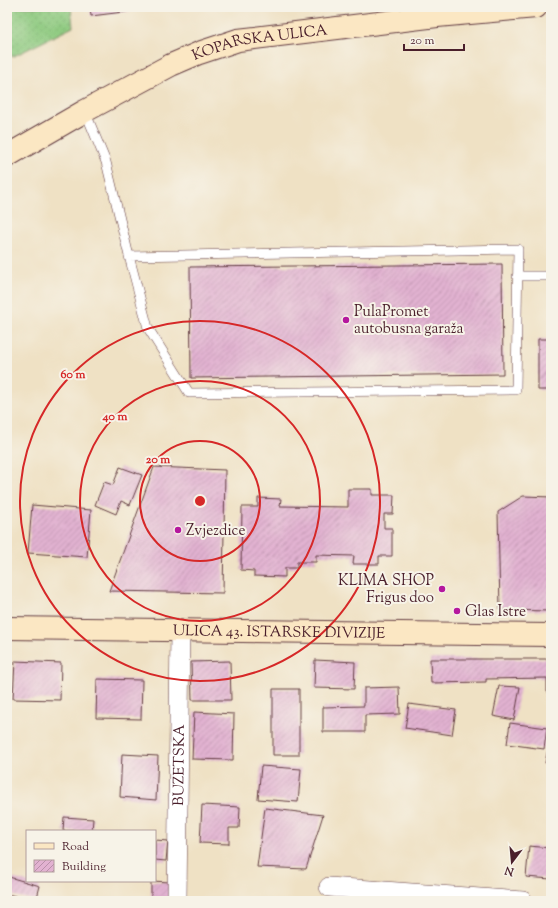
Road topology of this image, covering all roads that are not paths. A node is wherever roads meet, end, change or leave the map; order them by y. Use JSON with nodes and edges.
{"nodes":[{"id":1,"x":536,"y":7,"type":"edge"},
{"id":2,"x":85,"y":111,"type":"junction"},
{"id":3,"x":7,"y":156,"type":"edge"},
{"id":4,"x":129,"y":256,"type":"junction"},
{"id":5,"x":517,"y":276,"type":"junction"},
{"id":6,"x":551,"y":276,"type":"edge"},
{"id":7,"x":7,"y":628,"type":"edge"},
{"id":8,"x":180,"y":630,"type":"junction"},
{"id":9,"x":551,"y":635,"type":"edge"},
{"id":10,"x":329,"y":887,"type":"dead end"},
{"id":11,"x":478,"y":899,"type":"edge"},
{"id":12,"x":177,"y":901,"type":"edge"},
{"id":13,"x":523,"y":901,"type":"edge"}],
"edges":[{"from":1,"to":2,"type":"main road","name":"KOPARSKA ULICA"},
{"from":2,"to":3,"type":"main road","name":"KOPARSKA ULICA"},
{"from":2,"to":4,"type":"lane"},
{"from":4,"to":5,"type":"lane"},
{"from":4,"to":5,"type":"lane"},
{"from":5,"to":6,"type":"lane"},
{"from":7,"to":8,"type":"main road","name":"ULICA 43. ISTARSKE DIVIZIJE"},
{"from":8,"to":9,"type":"main road","name":"ULICA 43. ISTARSKE DIVIZIJE"},
{"from":8,"to":12,"type":"street","name":"BUZETSKA"},
{"from":10,"to":11,"type":"street"},
{"from":11,"to":13,"type":"street"}]}
